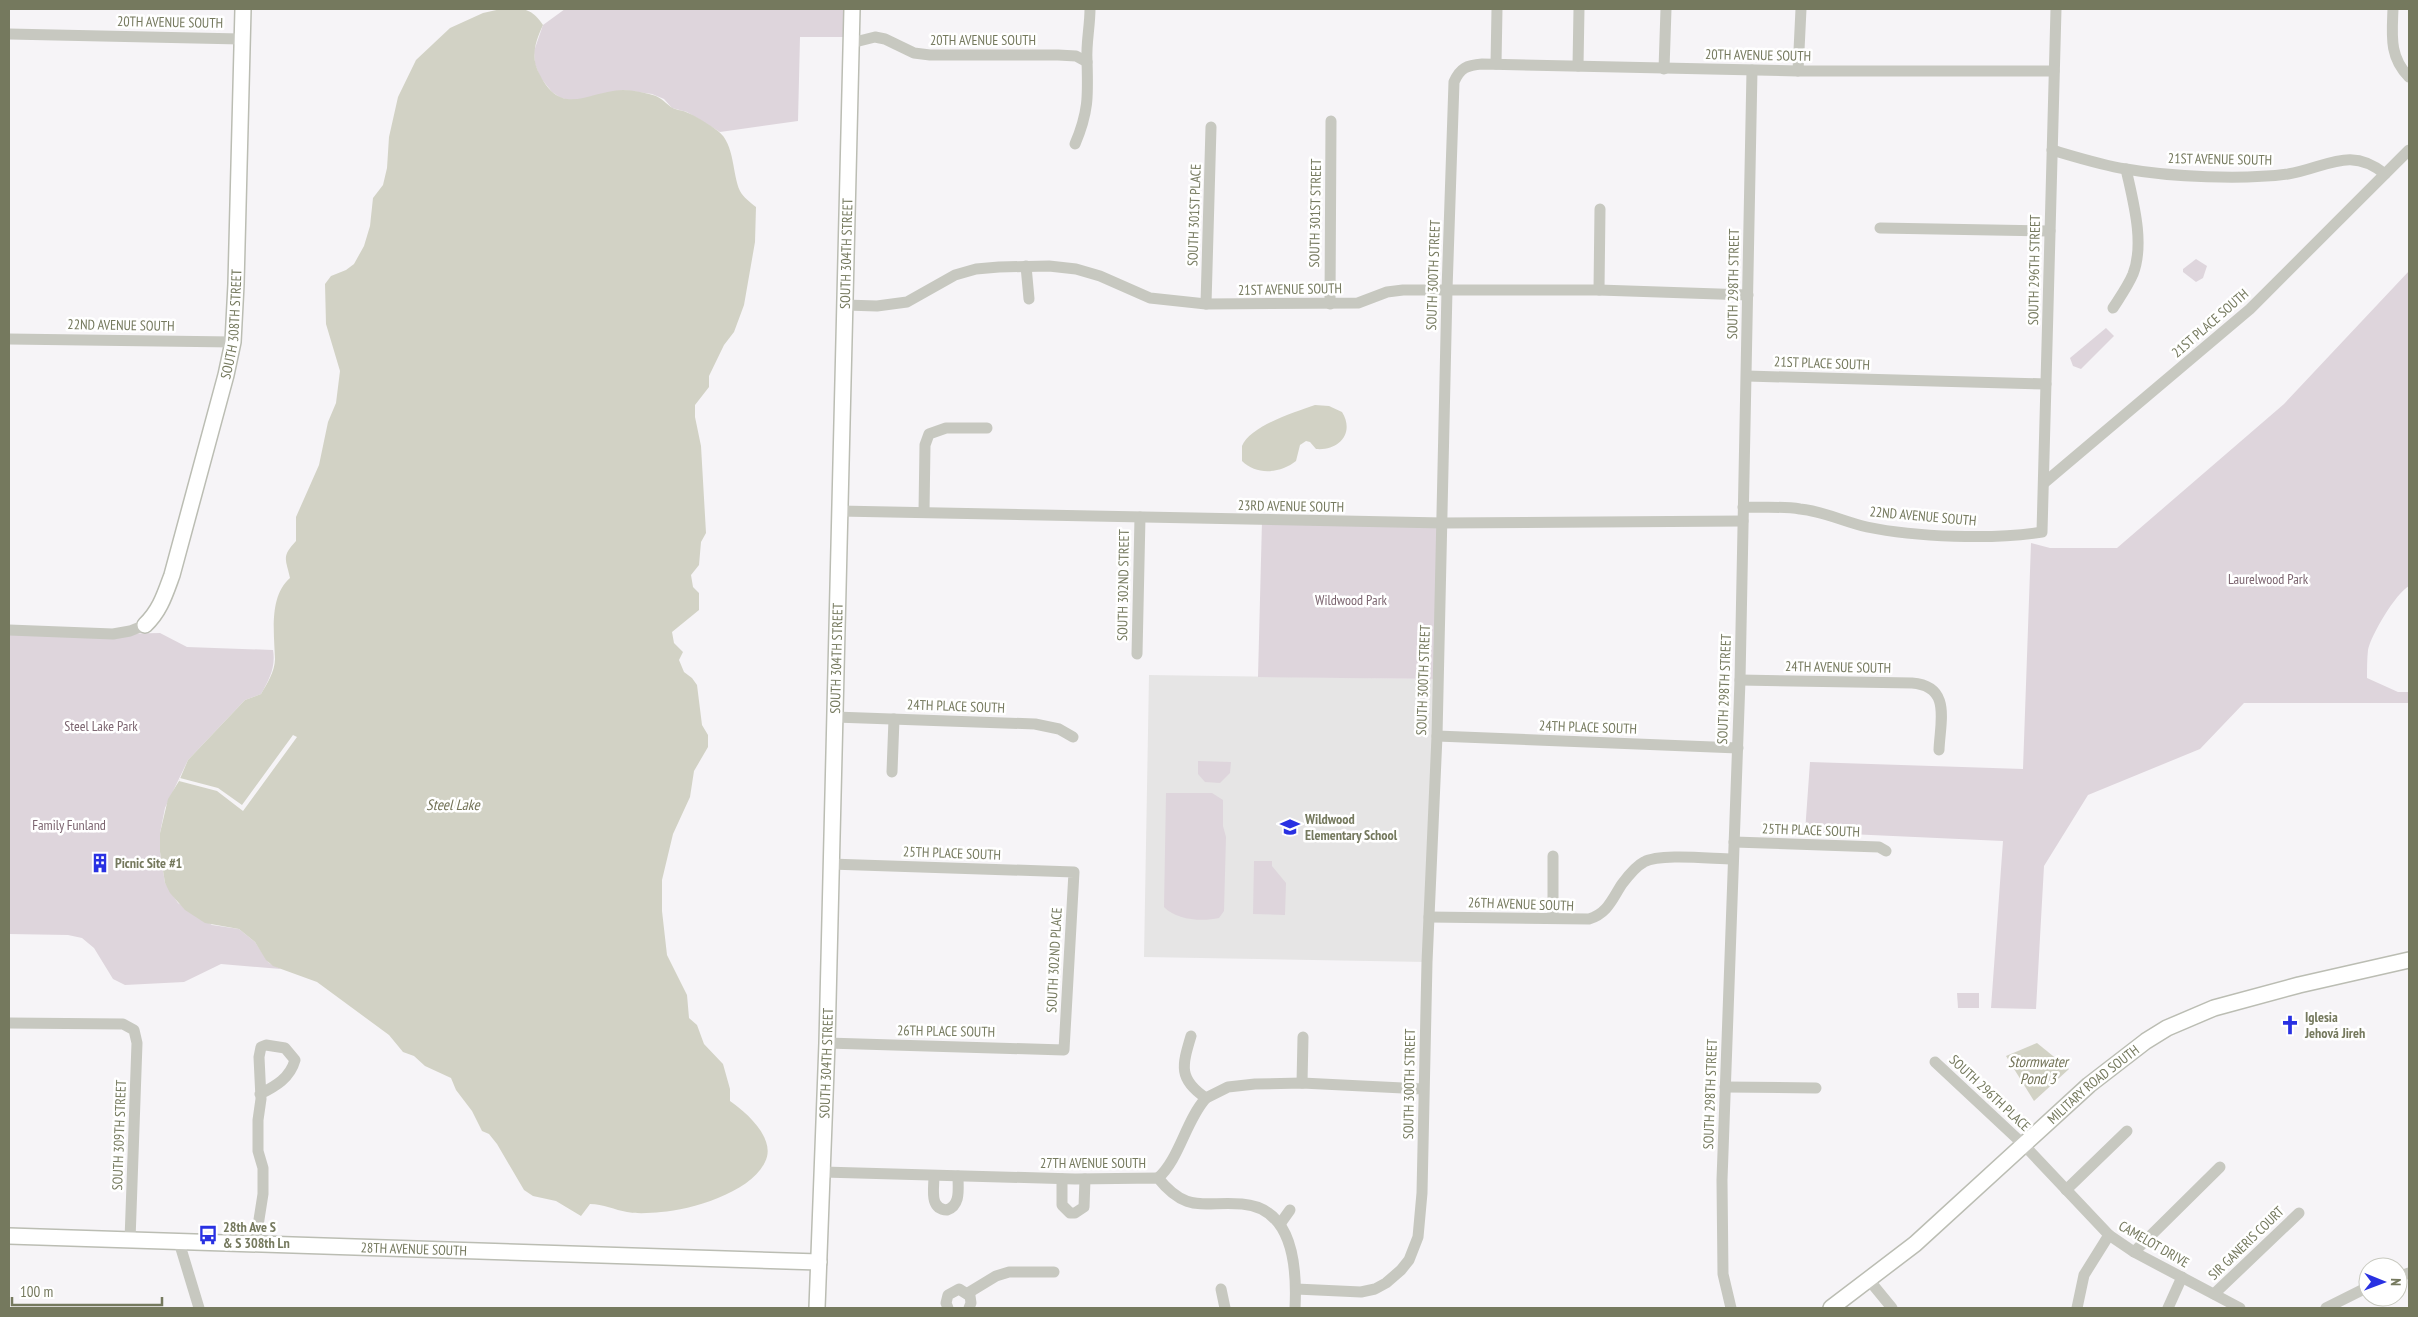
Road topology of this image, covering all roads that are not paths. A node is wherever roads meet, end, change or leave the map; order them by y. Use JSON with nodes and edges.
{"nodes":[{"id":1,"x":243,"y":9,"type":"edge"},
{"id":2,"x":852,"y":9,"type":"edge"},
{"id":3,"x":1090,"y":9,"type":"edge"},
{"id":4,"x":1497,"y":9,"type":"edge"},
{"id":5,"x":1579,"y":9,"type":"edge"},
{"id":6,"x":1666,"y":9,"type":"edge"},
{"id":7,"x":1801,"y":9,"type":"edge"},
{"id":8,"x":2056,"y":9,"type":"edge"},
{"id":9,"x":2393,"y":9,"type":"edge"},
{"id":10,"x":9,"y":34,"type":"edge"},
{"id":11,"x":241,"y":39,"type":"junction"},
{"id":12,"x":851,"y":43,"type":"junction"},
{"id":13,"x":1087,"y":62,"type":"junction"},
{"id":14,"x":1496,"y":64,"type":"junction"},
{"id":15,"x":1578,"y":66,"type":"junction"},
{"id":16,"x":1462,"y":68,"type":"joint"},
{"id":17,"x":1664,"y":69,"type":"junction"},
{"id":18,"x":1752,"y":70,"type":"junction"},
{"id":19,"x":1798,"y":70,"type":"junction"},
{"id":20,"x":2054,"y":71,"type":"junction"},
{"id":21,"x":2409,"y":77,"type":"edge"},
{"id":22,"x":1331,"y":121,"type":"dead end"},
{"id":23,"x":1211,"y":127,"type":"dead end"},
{"id":24,"x":1075,"y":144,"type":"dead end"},
{"id":25,"x":2052,"y":150,"type":"junction"},
{"id":26,"x":2409,"y":150,"type":"edge"},
{"id":27,"x":2126,"y":169,"type":"junction"},
{"id":28,"x":2385,"y":174,"type":"junction"},
{"id":29,"x":1600,"y":209,"type":"dead end"},
{"id":30,"x":1880,"y":228,"type":"dead end"},
{"id":31,"x":2050,"y":231,"type":"junction"},
{"id":32,"x":1026,"y":266,"type":"junction"},
{"id":33,"x":1447,"y":290,"type":"junction"},
{"id":34,"x":1599,"y":290,"type":"junction"},
{"id":35,"x":1748,"y":295,"type":"junction"},
{"id":36,"x":1029,"y":299,"type":"dead end"},
{"id":37,"x":1206,"y":304,"type":"junction"},
{"id":38,"x":1330,"y":304,"type":"junction"},
{"id":39,"x":845,"y":305,"type":"junction"},
{"id":40,"x":2113,"y":308,"type":"dead end"},
{"id":41,"x":9,"y":338,"type":"edge"},
{"id":42,"x":233,"y":342,"type":"junction"},
{"id":43,"x":1747,"y":376,"type":"junction"},
{"id":44,"x":2046,"y":384,"type":"junction"},
{"id":45,"x":987,"y":428,"type":"dead end"},
{"id":46,"x":2044,"y":483,"type":"junction"},
{"id":47,"x":1743,"y":507,"type":"junction"},
{"id":48,"x":839,"y":510,"type":"junction"},
{"id":49,"x":924,"y":512,"type":"junction"},
{"id":50,"x":1140,"y":517,"type":"junction"},
{"id":51,"x":1743,"y":521,"type":"junction"},
{"id":52,"x":1443,"y":523,"type":"junction"},
{"id":53,"x":2042,"y":532,"type":"joint"},
{"id":54,"x":145,"y":624,"type":"joint"},
{"id":55,"x":9,"y":630,"type":"edge"},
{"id":56,"x":1137,"y":654,"type":"dead end"},
{"id":57,"x":1740,"y":680,"type":"junction"},
{"id":58,"x":835,"y":718,"type":"junction"},
{"id":59,"x":894,"y":719,"type":"junction"},
{"id":60,"x":1437,"y":736,"type":"junction"},
{"id":61,"x":1073,"y":737,"type":"dead end"},
{"id":62,"x":1738,"y":748,"type":"junction"},
{"id":63,"x":1939,"y":750,"type":"dead end"},
{"id":64,"x":892,"y":772,"type":"dead end"},
{"id":65,"x":1734,"y":842,"type":"junction"},
{"id":66,"x":1886,"y":851,"type":"dead end"},
{"id":67,"x":1553,"y":856,"type":"dead end"},
{"id":68,"x":1733,"y":859,"type":"junction"},
{"id":69,"x":830,"y":864,"type":"junction"},
{"id":70,"x":1074,"y":872,"type":"joint"},
{"id":71,"x":1429,"y":917,"type":"junction"},
{"id":72,"x":1553,"y":918,"type":"junction"},
{"id":73,"x":2409,"y":960,"type":"edge"},
{"id":74,"x":9,"y":1023,"type":"edge"},
{"id":75,"x":1191,"y":1036,"type":"dead end"},
{"id":76,"x":1303,"y":1037,"type":"dead end"},
{"id":77,"x":827,"y":1043,"type":"junction"},
{"id":78,"x":1064,"y":1050,"type":"joint"},
{"id":79,"x":1935,"y":1062,"type":"dead end"},
{"id":80,"x":1302,"y":1083,"type":"junction"},
{"id":81,"x":1725,"y":1087,"type":"junction"},
{"id":82,"x":1816,"y":1088,"type":"dead end"},
{"id":83,"x":1423,"y":1089,"type":"junction"},
{"id":84,"x":260,"y":1094,"type":"dead end"},
{"id":85,"x":1206,"y":1098,"type":"junction"},
{"id":86,"x":2127,"y":1131,"type":"dead end"},
{"id":87,"x":2024,"y":1146,"type":"junction"},
{"id":88,"x":2220,"y":1167,"type":"dead end"},
{"id":89,"x":822,"y":1172,"type":"junction"},
{"id":90,"x":934,"y":1176,"type":"junction"},
{"id":91,"x":958,"y":1176,"type":"junction"},
{"id":92,"x":1158,"y":1178,"type":"junction"},
{"id":93,"x":1062,"y":1179,"type":"junction"},
{"id":94,"x":1085,"y":1179,"type":"junction"},
{"id":95,"x":2066,"y":1190,"type":"junction"},
{"id":96,"x":1290,"y":1210,"type":"dead end"},
{"id":97,"x":2299,"y":1213,"type":"dead end"},
{"id":98,"x":1280,"y":1224,"type":"junction"},
{"id":99,"x":2109,"y":1235,"type":"junction"},
{"id":100,"x":9,"y":1236,"type":"edge"},
{"id":101,"x":130,"y":1240,"type":"junction"},
{"id":102,"x":179,"y":1242,"type":"junction"},
{"id":103,"x":255,"y":1245,"type":"junction"},
{"id":104,"x":2134,"y":1252,"type":"junction"},
{"id":105,"x":819,"y":1262,"type":"junction"},
{"id":106,"x":1054,"y":1272,"type":"dead end"},
{"id":107,"x":2182,"y":1277,"type":"junction"},
{"id":108,"x":1869,"y":1280,"type":"junction"},
{"id":109,"x":1221,"y":1289,"type":"dead end"},
{"id":110,"x":1296,"y":1289,"type":"junction"},
{"id":111,"x":2358,"y":1292,"type":"edge"},
{"id":112,"x":968,"y":1294,"type":"junction"},
{"id":113,"x":2214,"y":1294,"type":"junction"},
{"id":114,"x":199,"y":1308,"type":"edge"},
{"id":115,"x":817,"y":1308,"type":"edge"},
{"id":116,"x":948,"y":1308,"type":"edge"},
{"id":117,"x":969,"y":1308,"type":"edge"},
{"id":118,"x":1225,"y":1308,"type":"edge"},
{"id":119,"x":1295,"y":1308,"type":"edge"},
{"id":120,"x":1731,"y":1308,"type":"edge"},
{"id":121,"x":1830,"y":1308,"type":"edge"},
{"id":122,"x":1892,"y":1308,"type":"edge"},
{"id":123,"x":2077,"y":1308,"type":"edge"},
{"id":124,"x":2168,"y":1308,"type":"edge"},
{"id":125,"x":2240,"y":1308,"type":"edge"},
{"id":126,"x":2326,"y":1308,"type":"edge"}],
"edges":[{"from":1,"to":11,"type":"street","name":"SOUTH 308TH STREET"},
{"from":2,"to":12,"type":"street","name":"SOUTH 304TH STREET"},
{"from":3,"to":13,"type":"street"},
{"from":4,"to":14,"type":"street"},
{"from":5,"to":15,"type":"street"},
{"from":6,"to":17,"type":"street"},
{"from":7,"to":19,"type":"street"},
{"from":8,"to":20,"type":"street","name":"SOUTH 296TH STREET"},
{"from":9,"to":21,"type":"street"},
{"from":10,"to":11,"type":"street","name":"20TH AVENUE SOUTH"},
{"from":11,"to":42,"type":"street","name":"SOUTH 308TH STREET"},
{"from":12,"to":13,"type":"street","name":"20TH AVENUE SOUTH"},
{"from":12,"to":39,"type":"street","name":"SOUTH 304TH STREET"},
{"from":13,"to":24,"type":"street"},
{"from":14,"to":15,"type":"street","name":"20TH AVENUE SOUTH"},
{"from":14,"to":16,"type":"street","name":"20TH AVENUE SOUTH"},
{"from":15,"to":17,"type":"street","name":"20TH AVENUE SOUTH"},
{"from":16,"to":33,"type":"street","name":"SOUTH 300TH STREET"},
{"from":17,"to":18,"type":"street","name":"20TH AVENUE SOUTH"},
{"from":18,"to":19,"type":"street","name":"20TH AVENUE SOUTH"},
{"from":18,"to":35,"type":"street","name":"SOUTH 298TH STREET"},
{"from":19,"to":20,"type":"street","name":"20TH AVENUE SOUTH"},
{"from":20,"to":25,"type":"street","name":"SOUTH 296TH STREET"},
{"from":22,"to":38,"type":"street","name":"SOUTH 301ST STREET"},
{"from":23,"to":37,"type":"street","name":"SOUTH 301ST PLACE"},
{"from":25,"to":27,"type":"street","name":"21ST AVENUE SOUTH"},
{"from":25,"to":31,"type":"street","name":"SOUTH 296TH STREET"},
{"from":26,"to":28,"type":"street","name":"21ST PLACE SOUTH"},
{"from":27,"to":28,"type":"street","name":"21ST AVENUE SOUTH"},
{"from":27,"to":40,"type":"street"},
{"from":28,"to":46,"type":"street","name":"21ST PLACE SOUTH"},
{"from":29,"to":34,"type":"street"},
{"from":30,"to":31,"type":"street"},
{"from":31,"to":44,"type":"street","name":"SOUTH 296TH STREET"},
{"from":32,"to":36,"type":"street"},
{"from":32,"to":37,"type":"street","name":"21ST AVENUE SOUTH"},
{"from":32,"to":39,"type":"street","name":"21ST AVENUE SOUTH"},
{"from":33,"to":34,"type":"street","name":"21ST AVENUE SOUTH"},
{"from":33,"to":38,"type":"street","name":"21ST AVENUE SOUTH"},
{"from":33,"to":52,"type":"street","name":"SOUTH 300TH STREET"},
{"from":34,"to":35,"type":"street","name":"21ST AVENUE SOUTH"},
{"from":35,"to":43,"type":"street","name":"SOUTH 298TH STREET"},
{"from":37,"to":38,"type":"street","name":"21ST AVENUE SOUTH"},
{"from":39,"to":48,"type":"street","name":"SOUTH 304TH STREET"},
{"from":41,"to":42,"type":"street","name":"22ND AVENUE SOUTH"},
{"from":42,"to":54,"type":"street","name":"SOUTH 308TH STREET"},
{"from":43,"to":44,"type":"street","name":"21ST PLACE SOUTH"},
{"from":43,"to":47,"type":"street","name":"SOUTH 298TH STREET"},
{"from":44,"to":46,"type":"street","name":"SOUTH 296TH STREET"},
{"from":45,"to":49,"type":"street"},
{"from":46,"to":53,"type":"street","name":"SOUTH 296TH STREET"},
{"from":47,"to":51,"type":"street","name":"SOUTH 298TH STREET"},
{"from":47,"to":53,"type":"street","name":"22ND AVENUE SOUTH"},
{"from":48,"to":49,"type":"street","name":"23RD AVENUE SOUTH"},
{"from":48,"to":58,"type":"street","name":"SOUTH 304TH STREET"},
{"from":49,"to":50,"type":"street","name":"23RD AVENUE SOUTH"},
{"from":50,"to":52,"type":"street","name":"23RD AVENUE SOUTH"},
{"from":50,"to":56,"type":"street","name":"SOUTH 302ND STREET"},
{"from":51,"to":52,"type":"street","name":"23RD AVENUE SOUTH"},
{"from":51,"to":57,"type":"street","name":"SOUTH 298TH STREET"},
{"from":52,"to":60,"type":"street","name":"SOUTH 300TH STREET"},
{"from":54,"to":55,"type":"street"},
{"from":57,"to":62,"type":"street","name":"SOUTH 298TH STREET"},
{"from":57,"to":63,"type":"street","name":"24TH AVENUE SOUTH"},
{"from":58,"to":59,"type":"street","name":"24TH PLACE SOUTH"},
{"from":58,"to":69,"type":"street","name":"SOUTH 304TH STREET"},
{"from":59,"to":61,"type":"street","name":"24TH PLACE SOUTH"},
{"from":59,"to":64,"type":"street"},
{"from":60,"to":62,"type":"street","name":"24TH PLACE SOUTH"},
{"from":60,"to":71,"type":"street","name":"SOUTH 300TH STREET"},
{"from":62,"to":65,"type":"street","name":"SOUTH 298TH STREET"},
{"from":65,"to":66,"type":"street","name":"25TH PLACE SOUTH"},
{"from":65,"to":68,"type":"street","name":"SOUTH 298TH STREET"},
{"from":67,"to":72,"type":"street"},
{"from":68,"to":72,"type":"street","name":"26TH AVENUE SOUTH"},
{"from":68,"to":81,"type":"street","name":"SOUTH 298TH STREET"},
{"from":69,"to":70,"type":"street","name":"25TH PLACE SOUTH"},
{"from":69,"to":77,"type":"street","name":"SOUTH 304TH STREET"},
{"from":70,"to":78,"type":"street","name":"SOUTH 302ND PLACE"},
{"from":71,"to":72,"type":"street","name":"26TH AVENUE SOUTH"},
{"from":71,"to":83,"type":"street","name":"SOUTH 300TH STREET"},
{"from":73,"to":87,"type":"street","name":"MILITARY ROAD SOUTH"},
{"from":74,"to":101,"type":"street","name":"SOUTH 309TH STREET"},
{"from":75,"to":85,"type":"street"},
{"from":76,"to":80,"type":"street"},
{"from":77,"to":78,"type":"street","name":"26TH PLACE SOUTH"},
{"from":77,"to":89,"type":"street","name":"SOUTH 304TH STREET"},
{"from":79,"to":87,"type":"street","name":"SOUTH 296TH PLACE"},
{"from":80,"to":83,"type":"street"},
{"from":80,"to":85,"type":"street"},
{"from":81,"to":82,"type":"street"},
{"from":81,"to":120,"type":"street","name":"SOUTH 298TH STREET"},
{"from":83,"to":110,"type":"street","name":"SOUTH 300TH STREET"},
{"from":84,"to":103,"type":"street"},
{"from":85,"to":92,"type":"street"},
{"from":86,"to":95,"type":"street"},
{"from":87,"to":95,"type":"street","name":"CAMELOT DRIVE"},
{"from":87,"to":108,"type":"street","name":"MILITARY ROAD SOUTH"},
{"from":88,"to":104,"type":"street"},
{"from":89,"to":90,"type":"street","name":"27TH AVENUE SOUTH"},
{"from":89,"to":105,"type":"street","name":"SOUTH 304TH STREET"},
{"from":90,"to":91,"type":"street","name":"27TH AVENUE SOUTH"},
{"from":90,"to":91,"type":"street"},
{"from":91,"to":93,"type":"street","name":"27TH AVENUE SOUTH"},
{"from":92,"to":94,"type":"street","name":"27TH AVENUE SOUTH"},
{"from":92,"to":98,"type":"street","name":"27TH AVENUE SOUTH"},
{"from":93,"to":94,"type":"street","name":"27TH AVENUE SOUTH"},
{"from":93,"to":94,"type":"street"},
{"from":95,"to":99,"type":"street","name":"CAMELOT DRIVE"},
{"from":96,"to":98,"type":"street"},
{"from":97,"to":113,"type":"street","name":"SIR GANERIS COURT"},
{"from":98,"to":110,"type":"street","name":"27TH AVENUE SOUTH"},
{"from":99,"to":104,"type":"street","name":"CAMELOT DRIVE"},
{"from":99,"to":123,"type":"street"},
{"from":100,"to":101,"type":"street","name":"28TH AVENUE SOUTH"},
{"from":101,"to":102,"type":"street","name":"28TH AVENUE SOUTH"},
{"from":102,"to":103,"type":"street","name":"28TH AVENUE SOUTH"},
{"from":102,"to":114,"type":"street"},
{"from":103,"to":105,"type":"street","name":"28TH AVENUE SOUTH"},
{"from":104,"to":107,"type":"street","name":"CAMELOT DRIVE"},
{"from":105,"to":115,"type":"street","name":"SOUTH 304TH STREET"},
{"from":106,"to":112,"type":"street"},
{"from":107,"to":113,"type":"street","name":"CAMELOT DRIVE"},
{"from":107,"to":124,"type":"street"},
{"from":108,"to":121,"type":"street","name":"MILITARY ROAD SOUTH"},
{"from":108,"to":122,"type":"street"},
{"from":109,"to":118,"type":"street"},
{"from":110,"to":119,"type":"street"},
{"from":111,"to":126,"type":"street"},
{"from":112,"to":116,"type":"street"},
{"from":112,"to":117,"type":"street"},
{"from":113,"to":125,"type":"street","name":"CAMELOT DRIVE"}]}
